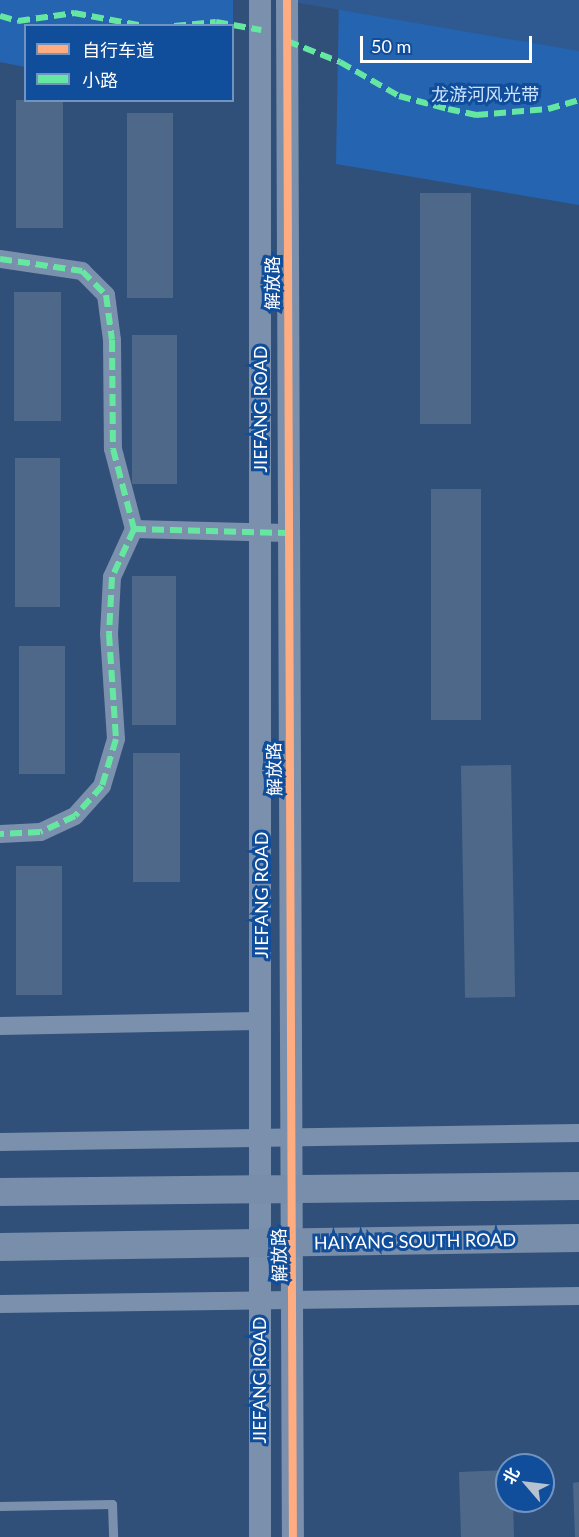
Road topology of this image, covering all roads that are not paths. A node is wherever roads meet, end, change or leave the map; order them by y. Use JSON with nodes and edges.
{"nodes":[{"id":1,"x":260,"y":7,"type":"edge"},
{"id":2,"x":287,"y":11,"type":"edge"},
{"id":3,"x":0,"y":259,"type":"edge"},
{"id":4,"x":134,"y":529,"type":"junction"},
{"id":5,"x":287,"y":533,"type":"junction"},
{"id":6,"x":260,"y":534,"type":"junction"},
{"id":7,"x":0,"y":834,"type":"edge"},
{"id":8,"x":261,"y":1021,"type":"junction"},
{"id":9,"x":0,"y":1026,"type":"edge"},
{"id":10,"x":579,"y":1133,"type":"edge"},
{"id":11,"x":260,"y":1139,"type":"junction"},
{"id":12,"x":293,"y":1139,"type":"junction"},
{"id":13,"x":0,"y":1142,"type":"edge"},
{"id":14,"x":579,"y":1186,"type":"edge"},
{"id":15,"x":260,"y":1188,"type":"junction"},
{"id":16,"x":293,"y":1188,"type":"junction"},
{"id":17,"x":0,"y":1192,"type":"edge"},
{"id":18,"x":579,"y":1238,"type":"edge"},
{"id":19,"x":293,"y":1243,"type":"junction"},
{"id":20,"x":259,"y":1244,"type":"junction"},
{"id":21,"x":0,"y":1247,"type":"edge"},
{"id":22,"x":579,"y":1296,"type":"edge"},
{"id":23,"x":259,"y":1299,"type":"junction"},
{"id":24,"x":294,"y":1299,"type":"junction"},
{"id":25,"x":0,"y":1304,"type":"edge"},
{"id":26,"x":0,"y":1506,"type":"edge"},
{"id":27,"x":113,"y":1537,"type":"edge"},
{"id":28,"x":260,"y":1537,"type":"edge"},
{"id":29,"x":293,"y":1537,"type":"edge"}],
"edges":[{"from":1,"to":6,"type":"street","name":"JIEFANG ROAD"},
{"from":2,"to":5,"type":"street","name":"解放路"},
{"from":3,"to":4,"type":"street"},
{"from":4,"to":6,"type":"street"},
{"from":4,"to":7,"type":"street"},
{"from":5,"to":6,"type":"street"},
{"from":5,"to":12,"type":"street","name":"解放路"},
{"from":6,"to":8,"type":"street","name":"JIEFANG ROAD"},
{"from":8,"to":9,"type":"street"},
{"from":8,"to":11,"type":"street","name":"JIEFANG ROAD"},
{"from":10,"to":12,"type":"street"},
{"from":11,"to":12,"type":"street"},
{"from":11,"to":13,"type":"street"},
{"from":11,"to":15,"type":"street","name":"JIEFANG ROAD"},
{"from":12,"to":16,"type":"street","name":"解放路"},
{"from":14,"to":16,"type":"main road"},
{"from":15,"to":16,"type":"main road"},
{"from":15,"to":17,"type":"main road"},
{"from":15,"to":20,"type":"street","name":"JIEFANG ROAD"},
{"from":16,"to":19,"type":"street","name":"解放路"},
{"from":18,"to":19,"type":"main road","name":"HAIYANG SOUTH ROAD"},
{"from":19,"to":20,"type":"main road","name":"HAIYANG SOUTH ROAD"},
{"from":19,"to":24,"type":"street","name":"解放路"},
{"from":20,"to":21,"type":"main road","name":"HAIYANG SOUTH ROAD"},
{"from":20,"to":23,"type":"street","name":"JIEFANG ROAD"},
{"from":22,"to":24,"type":"street"},
{"from":23,"to":24,"type":"street"},
{"from":23,"to":25,"type":"street"},
{"from":23,"to":28,"type":"street","name":"JIEFANG ROAD"},
{"from":24,"to":29,"type":"street","name":"解放路"},
{"from":26,"to":27,"type":"lane"}]}
